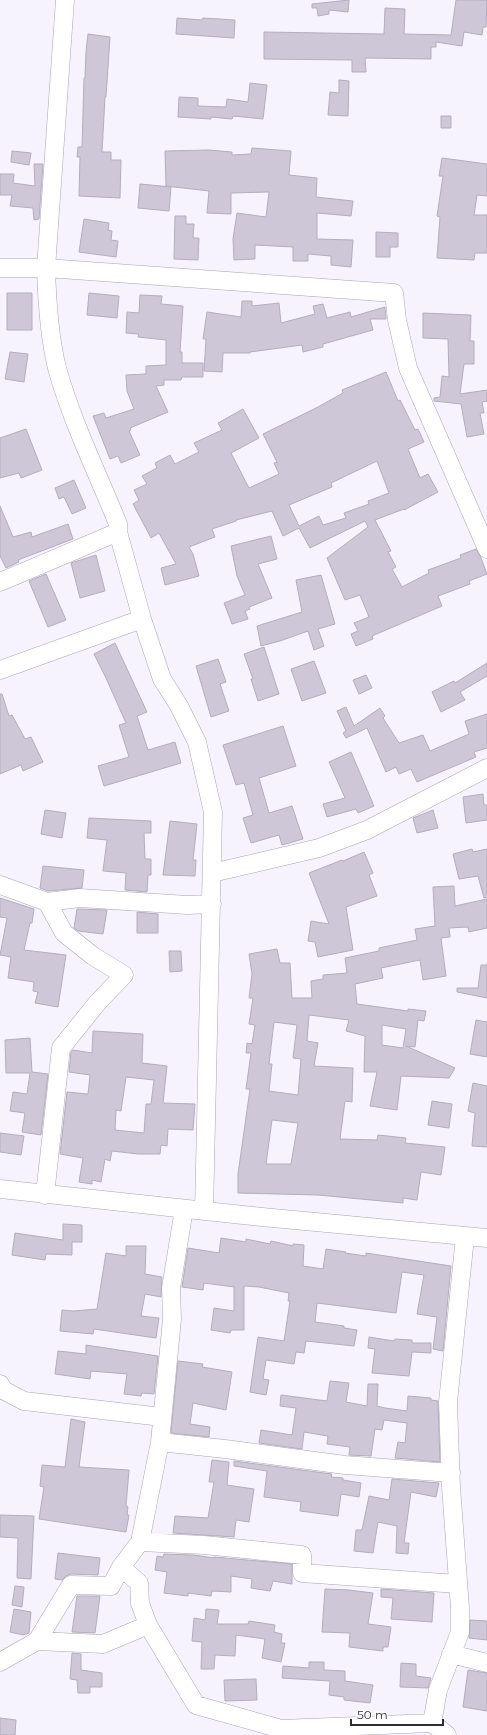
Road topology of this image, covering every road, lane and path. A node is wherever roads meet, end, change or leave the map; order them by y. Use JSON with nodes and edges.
{"nodes":[{"id":1,"x":65,"y":0,"type":"edge"},
{"id":2,"x":0,"y":268,"type":"edge"},
{"id":3,"x":46,"y":268,"type":"junction"},
{"id":4,"x":118,"y":532,"type":"junction"},
{"id":5,"x":487,"y":549,"type":"edge"},
{"id":6,"x":0,"y":582,"type":"edge"},
{"id":7,"x":142,"y":619,"type":"junction"},
{"id":8,"x":0,"y":670,"type":"edge"},
{"id":9,"x":487,"y":768,"type":"edge"},
{"id":10,"x":212,"y":873,"type":"junction"},
{"id":11,"x":0,"y":886,"type":"edge"},
{"id":12,"x":48,"y":902,"type":"junction"},
{"id":13,"x":212,"y":904,"type":"junction"},
{"id":14,"x":0,"y":1190,"type":"edge"},
{"id":15,"x":45,"y":1195,"type":"junction"},
{"id":16,"x":184,"y":1209,"type":"junction"},
{"id":17,"x":204,"y":1211,"type":"junction"},
{"id":18,"x":465,"y":1237,"type":"junction"},
{"id":19,"x":487,"y":1238,"type":"edge"},
{"id":20,"x":1,"y":1388,"type":"edge"},
{"id":21,"x":162,"y":1417,"type":"junction"},
{"id":22,"x":160,"y":1442,"type":"junction"},
{"id":23,"x":451,"y":1473,"type":"junction"},
{"id":24,"x":140,"y":1542,"type":"junction"},
{"id":25,"x":121,"y":1567,"type":"junction"},
{"id":26,"x":458,"y":1584,"type":"junction"},
{"id":27,"x":148,"y":1625,"type":"junction"},
{"id":28,"x":37,"y":1642,"type":"junction"},
{"id":29,"x":451,"y":1654,"type":"junction"},
{"id":30,"x":0,"y":1662,"type":"edge"},
{"id":31,"x":487,"y":1663,"type":"edge"},
{"id":32,"x":432,"y":1723,"type":"junction"},
{"id":33,"x":447,"y":1735,"type":"edge"}],
"edges":[{"from":1,"to":3,"type":"street"},
{"from":2,"to":3,"type":"street"},
{"from":3,"to":4,"type":"street"},
{"from":3,"to":5,"type":"street"},
{"from":4,"to":6,"type":"street"},
{"from":4,"to":7,"type":"street"},
{"from":7,"to":8,"type":"street"},
{"from":7,"to":10,"type":"street"},
{"from":9,"to":10,"type":"street"},
{"from":10,"to":13,"type":"street"},
{"from":11,"to":12,"type":"street"},
{"from":12,"to":13,"type":"street"},
{"from":12,"to":15,"type":"street"},
{"from":13,"to":17,"type":"street"},
{"from":14,"to":15,"type":"street"},
{"from":15,"to":16,"type":"street"},
{"from":16,"to":17,"type":"street"},
{"from":16,"to":21,"type":"street"},
{"from":17,"to":18,"type":"street"},
{"from":18,"to":19,"type":"street"},
{"from":18,"to":23,"type":"street"},
{"from":20,"to":21,"type":"street"},
{"from":21,"to":22,"type":"street"},
{"from":22,"to":23,"type":"street"},
{"from":22,"to":24,"type":"street"},
{"from":23,"to":26,"type":"street"},
{"from":24,"to":25,"type":"street"},
{"from":24,"to":26,"type":"street"},
{"from":25,"to":27,"type":"street"},
{"from":25,"to":28,"type":"street"},
{"from":26,"to":29,"type":"street"},
{"from":27,"to":28,"type":"street"},
{"from":27,"to":32,"type":"street"},
{"from":28,"to":30,"type":"street"},
{"from":29,"to":31,"type":"street"},
{"from":29,"to":32,"type":"street"},
{"from":32,"to":33,"type":"street"}]}
